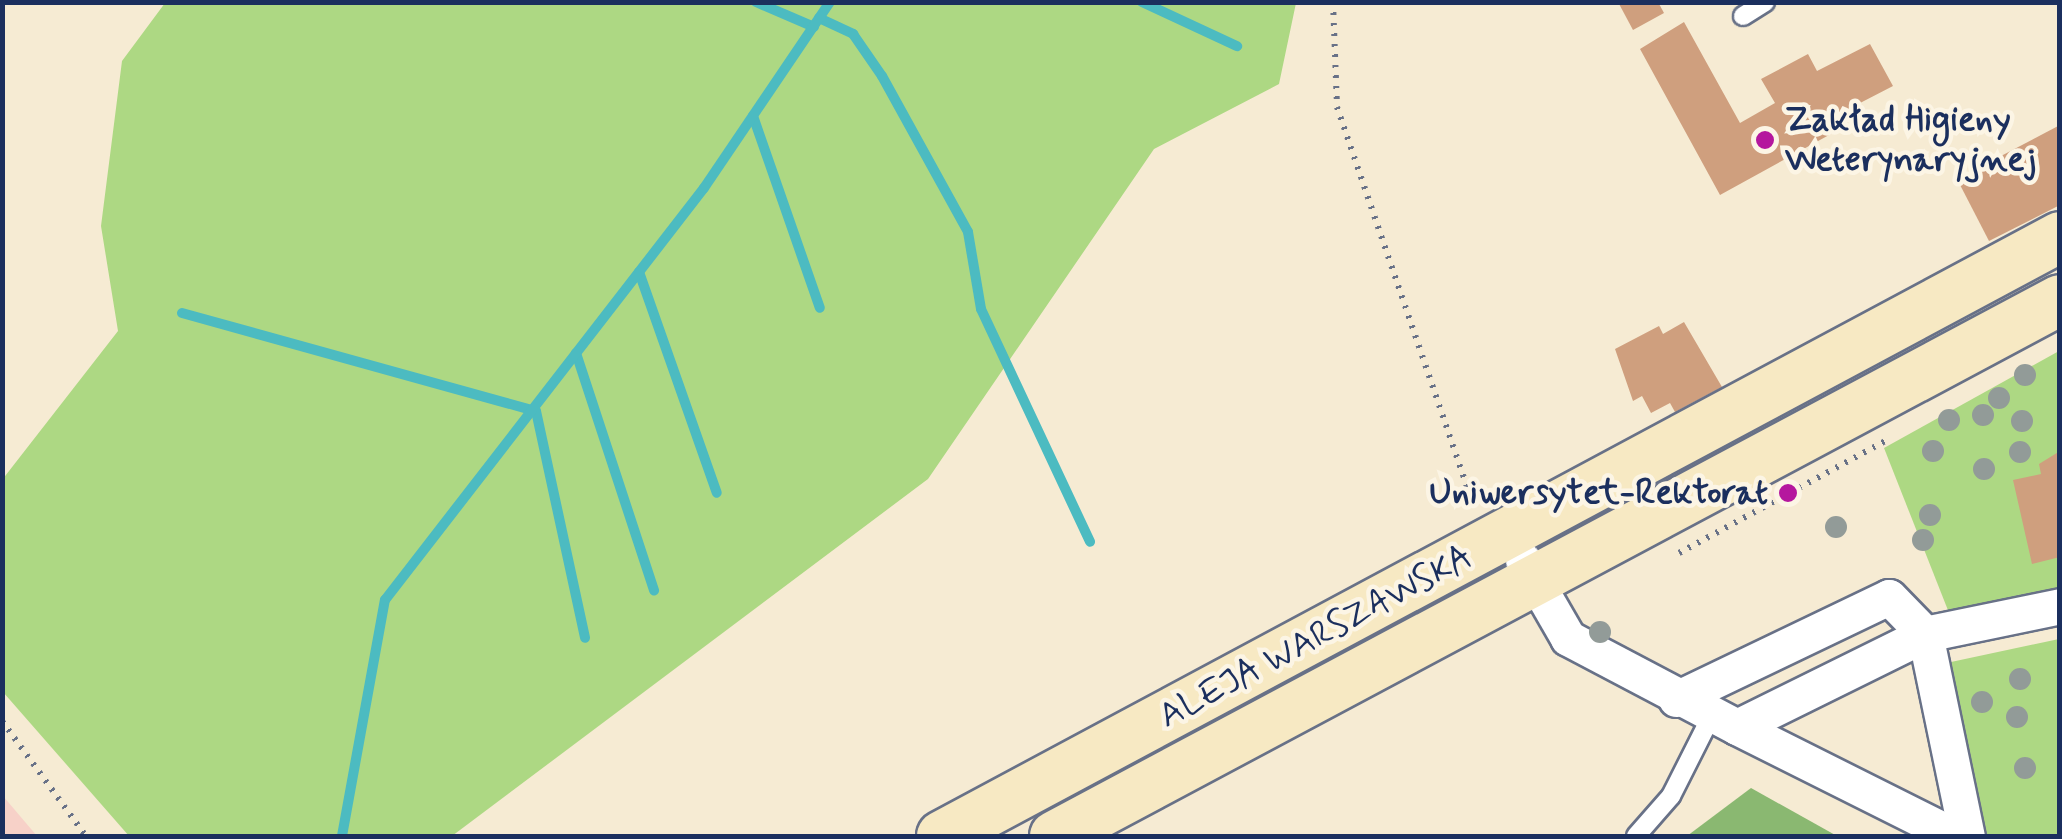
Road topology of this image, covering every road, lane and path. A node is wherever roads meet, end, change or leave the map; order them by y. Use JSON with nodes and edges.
{"nodes":[{"id":1,"x":1333,"y":2,"type":"edge"},
{"id":2,"x":1765,"y":2,"type":"edge"},
{"id":3,"x":1743,"y":16,"type":"dead end"},
{"id":4,"x":2060,"y":237,"type":"edge"},
{"id":5,"x":2060,"y":300,"type":"edge"},
{"id":6,"x":1892,"y":436,"type":"dead end"},
{"id":7,"x":1472,"y":502,"type":"dead end"},
{"id":8,"x":1510,"y":534,"type":"junction"},
{"id":9,"x":1664,"y":560,"type":"dead end"},
{"id":10,"x":1535,"y":583,"type":"junction"},
{"id":11,"x":2060,"y":606,"type":"edge"},
{"id":12,"x":1925,"y":634,"type":"junction"},
{"id":13,"x":1676,"y":699,"type":"junction"},
{"id":14,"x":1724,"y":721,"type":"junction"},
{"id":15,"x":2,"y":722,"type":"edge"},
{"id":16,"x":86,"y":836,"type":"edge"},
{"id":17,"x":942,"y":836,"type":"edge"},
{"id":18,"x":1055,"y":836,"type":"edge"},
{"id":19,"x":1636,"y":836,"type":"edge"},
{"id":20,"x":1954,"y":836,"type":"edge"},
{"id":21,"x":1967,"y":836,"type":"edge"}],
"edges":[{"from":1,"to":7,"type":"path"},
{"from":2,"to":3,"type":"lane"},
{"from":4,"to":8,"type":"main road","name":"ALEJA WARSZAWSKA"},
{"from":5,"to":10,"type":"main road","name":"ALEJA WARSZAWSKA"},
{"from":6,"to":9,"type":"path"},
{"from":8,"to":10,"type":"street"},
{"from":8,"to":17,"type":"main road","name":"ALEJA WARSZAWSKA"},
{"from":10,"to":13,"type":"street"},
{"from":10,"to":18,"type":"main road","name":"ALEJA WARSZAWSKA"},
{"from":11,"to":12,"type":"street"},
{"from":12,"to":13,"type":"street"},
{"from":12,"to":14,"type":"street"},
{"from":12,"to":21,"type":"street"},
{"from":13,"to":14,"type":"street"},
{"from":14,"to":19,"type":"lane"},
{"from":14,"to":20,"type":"street"},
{"from":15,"to":16,"type":"path"}]}
